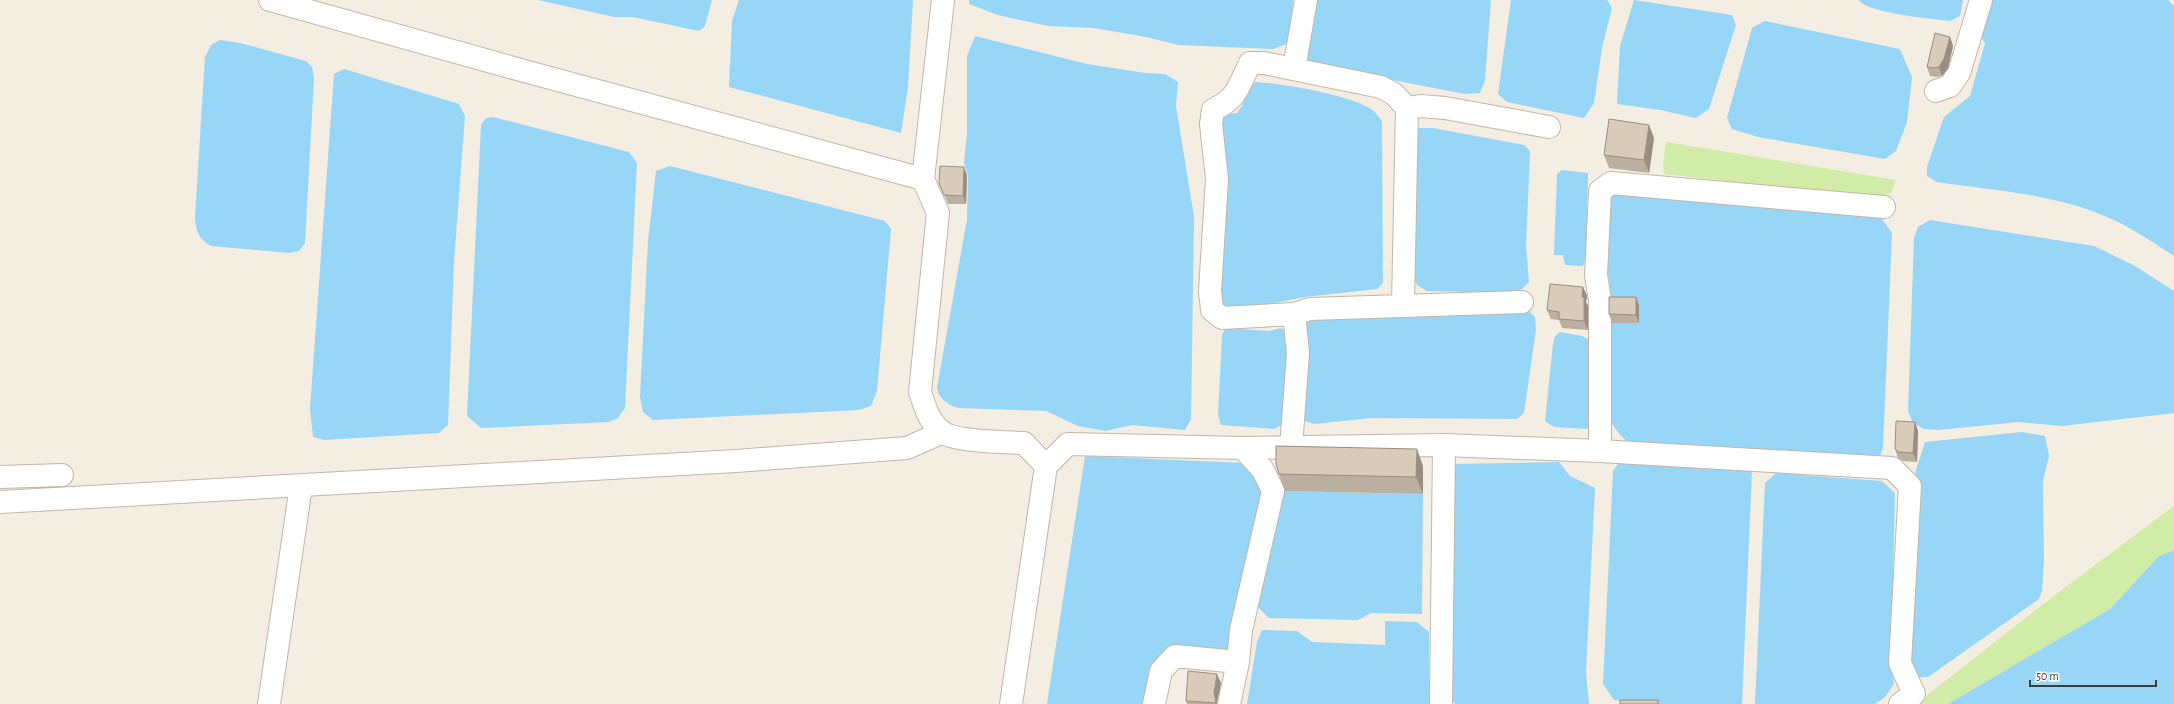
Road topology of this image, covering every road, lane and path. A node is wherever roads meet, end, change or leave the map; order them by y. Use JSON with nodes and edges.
{"nodes":[{"id":1,"x":270,"y":0,"type":"edge"},
{"id":2,"x":943,"y":0,"type":"edge"},
{"id":3,"x":1306,"y":0,"type":"edge"},
{"id":4,"x":1981,"y":0,"type":"edge"},
{"id":5,"x":1294,"y":69,"type":"junction"},
{"id":6,"x":1936,"y":92,"type":"dead end"},
{"id":7,"x":1407,"y":108,"type":"junction"},
{"id":8,"x":1549,"y":127,"type":"dead end"},
{"id":9,"x":923,"y":179,"type":"junction"},
{"id":10,"x":1884,"y":207,"type":"dead end"},
{"id":11,"x":1522,"y":302,"type":"dead end"},
{"id":12,"x":1403,"y":306,"type":"junction"},
{"id":13,"x":1294,"y":314,"type":"junction"},
{"id":14,"x":942,"y":432,"type":"junction"},
{"id":15,"x":1444,"y":445,"type":"junction"},
{"id":16,"x":1243,"y":448,"type":"junction"},
{"id":17,"x":1291,"y":448,"type":"junction"},
{"id":18,"x":1600,"y":451,"type":"junction"},
{"id":19,"x":1046,"y":466,"type":"junction"},
{"id":20,"x":62,"y":476,"type":"dead end"},
{"id":21,"x":0,"y":477,"type":"edge"},
{"id":22,"x":301,"y":486,"type":"junction"},
{"id":23,"x":0,"y":502,"type":"edge"},
{"id":24,"x":1238,"y":662,"type":"junction"},
{"id":25,"x":269,"y":704,"type":"edge"},
{"id":26,"x":1011,"y":704,"type":"edge"},
{"id":27,"x":1154,"y":704,"type":"edge"},
{"id":28,"x":1229,"y":704,"type":"edge"},
{"id":29,"x":1441,"y":704,"type":"edge"},
{"id":30,"x":1900,"y":704,"type":"edge"}],
"edges":[{"from":1,"to":9,"type":"street"},
{"from":2,"to":9,"type":"street"},
{"from":3,"to":5,"type":"street"},
{"from":4,"to":6,"type":"street"},
{"from":5,"to":7,"type":"street"},
{"from":5,"to":13,"type":"street"},
{"from":7,"to":8,"type":"street"},
{"from":7,"to":12,"type":"street"},
{"from":9,"to":14,"type":"street"},
{"from":10,"to":18,"type":"street"},
{"from":11,"to":12,"type":"street"},
{"from":12,"to":13,"type":"street"},
{"from":13,"to":17,"type":"street"},
{"from":14,"to":19,"type":"street"},
{"from":14,"to":22,"type":"street"},
{"from":15,"to":17,"type":"street"},
{"from":15,"to":18,"type":"street"},
{"from":15,"to":29,"type":"street"},
{"from":16,"to":17,"type":"street"},
{"from":16,"to":19,"type":"street"},
{"from":16,"to":24,"type":"street"},
{"from":18,"to":30,"type":"street"},
{"from":19,"to":26,"type":"street"},
{"from":20,"to":21,"type":"street"},
{"from":22,"to":23,"type":"street"},
{"from":22,"to":25,"type":"street"},
{"from":24,"to":27,"type":"street"},
{"from":24,"to":28,"type":"street"}]}
